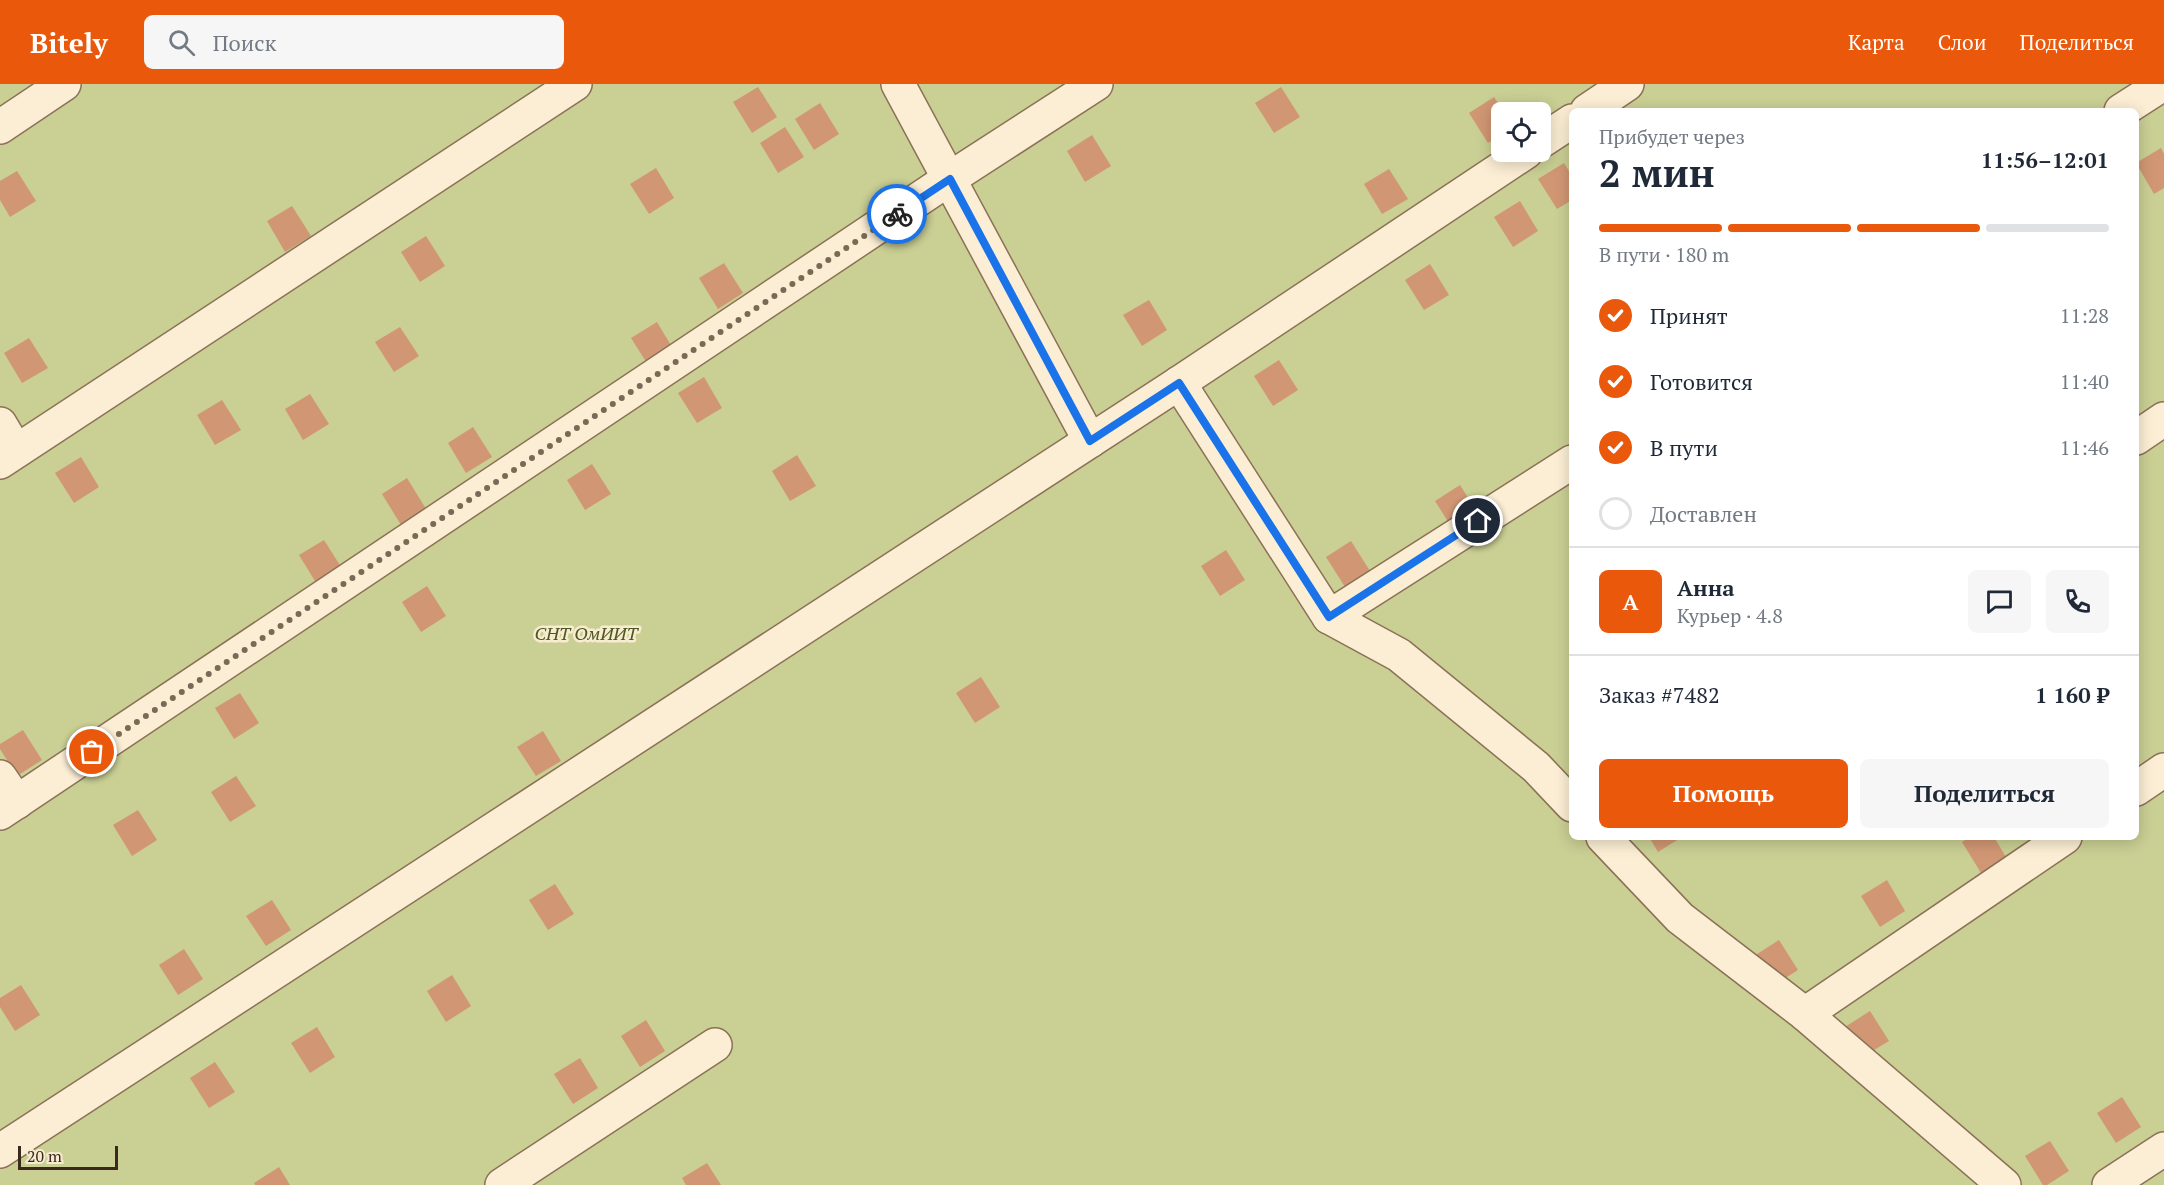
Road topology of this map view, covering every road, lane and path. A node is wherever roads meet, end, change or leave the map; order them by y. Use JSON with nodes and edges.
{"nodes":[{"id":1,"x":64,"y":84,"type":"edge"},
{"id":2,"x":575,"y":84,"type":"edge"},
{"id":3,"x":898,"y":84,"type":"edge"},
{"id":4,"x":1096,"y":84,"type":"edge"},
{"id":5,"x":1627,"y":84,"type":"edge"},
{"id":6,"x":2163,"y":84,"type":"edge"},
{"id":7,"x":1591,"y":108,"type":"edge"},
{"id":8,"x":2126,"y":108,"type":"edge"},
{"id":9,"x":1569,"y":123,"type":"edge"},
{"id":10,"x":0,"y":127,"type":"edge"},
{"id":11,"x":1551,"y":135,"type":"edge"},
{"id":12,"x":1511,"y":162,"type":"edge"},
{"id":13,"x":950,"y":179,"type":"junction"},
{"id":14,"x":1179,"y":383,"type":"junction"},
{"id":15,"x":2164,"y":419,"type":"edge"},
{"id":16,"x":2139,"y":436,"type":"edge"},
{"id":17,"x":1090,"y":441,"type":"junction"},
{"id":18,"x":5,"y":446,"type":"edge"},
{"id":19,"x":1569,"y":464,"type":"edge"},
{"id":20,"x":1329,"y":617,"type":"junction"},
{"id":21,"x":2164,"y":770,"type":"edge"},
{"id":22,"x":2139,"y":787,"type":"edge"},
{"id":23,"x":6,"y":797,"type":"edge"},
{"id":24,"x":1569,"y":802,"type":"edge"},
{"id":25,"x":1606,"y":840,"type":"edge"},
{"id":26,"x":2061,"y":840,"type":"edge"},
{"id":27,"x":1805,"y":1014,"type":"junction"},
{"id":28,"x":715,"y":1045,"type":"dead end"},
{"id":29,"x":2164,"y":1149,"type":"edge"},
{"id":30,"x":0,"y":1151,"type":"edge"},
{"id":31,"x":502,"y":1185,"type":"edge"},
{"id":32,"x":2004,"y":1185,"type":"edge"},
{"id":33,"x":2109,"y":1185,"type":"edge"}],
"edges":[{"from":1,"to":10,"type":"street"},
{"from":2,"to":18,"type":"street"},
{"from":3,"to":13,"type":"street"},
{"from":4,"to":13,"type":"street"},
{"from":5,"to":7,"type":"street"},
{"from":6,"to":8,"type":"street"},
{"from":9,"to":11,"type":"street"},
{"from":12,"to":14,"type":"street"},
{"from":13,"to":17,"type":"street"},
{"from":13,"to":23,"type":"street"},
{"from":14,"to":17,"type":"street"},
{"from":14,"to":20,"type":"street"},
{"from":15,"to":16,"type":"street"},
{"from":17,"to":30,"type":"street"},
{"from":19,"to":20,"type":"street"},
{"from":20,"to":24,"type":"street"},
{"from":21,"to":22,"type":"street"},
{"from":25,"to":27,"type":"street"},
{"from":26,"to":27,"type":"street"},
{"from":27,"to":32,"type":"street"},
{"from":28,"to":31,"type":"street"},
{"from":29,"to":33,"type":"street"}]}
